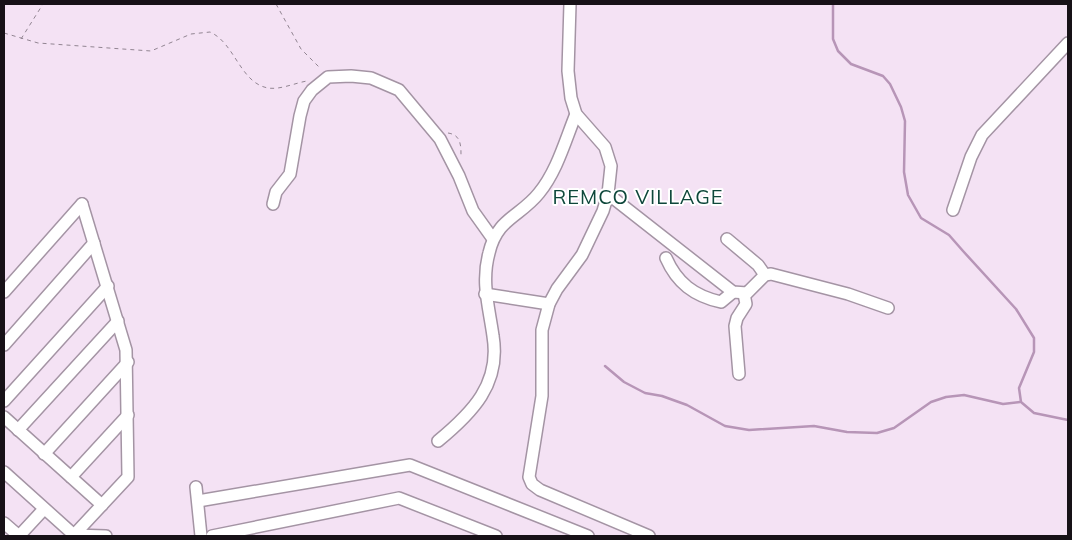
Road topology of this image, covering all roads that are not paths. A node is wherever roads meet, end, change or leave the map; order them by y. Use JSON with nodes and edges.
{"nodes":[{"id":1,"x":570,"y":4,"type":"edge"},
{"id":2,"x":1068,"y":43,"type":"edge"},
{"id":3,"x":576,"y":114,"type":"junction"},
{"id":4,"x":608,"y":194,"type":"junction"},
{"id":5,"x":273,"y":204,"type":"dead end"},
{"id":6,"x":953,"y":210,"type":"dead end"},
{"id":7,"x":493,"y":239,"type":"junction"},
{"id":8,"x":727,"y":239,"type":"dead end"},
{"id":9,"x":94,"y":243,"type":"junction"},
{"id":10,"x":666,"y":258,"type":"dead end"},
{"id":11,"x":765,"y":275,"type":"junction"},
{"id":12,"x":108,"y":286,"type":"junction"},
{"id":13,"x":4,"y":292,"type":"edge"},
{"id":14,"x":738,"y":293,"type":"junction"},
{"id":15,"x":486,"y":294,"type":"junction"},
{"id":16,"x":549,"y":304,"type":"junction"},
{"id":17,"x":888,"y":308,"type":"dead end"},
{"id":18,"x":118,"y":321,"type":"junction"},
{"id":19,"x":4,"y":345,"type":"edge"},
{"id":20,"x":128,"y":362,"type":"junction"},
{"id":21,"x":739,"y":374,"type":"dead end"},
{"id":22,"x":4,"y":401,"type":"edge"},
{"id":23,"x":128,"y":415,"type":"junction"},
{"id":24,"x":4,"y":417,"type":"edge"},
{"id":25,"x":18,"y":430,"type":"junction"},
{"id":26,"x":438,"y":441,"type":"dead end"},
{"id":27,"x":44,"y":454,"type":"junction"},
{"id":28,"x":4,"y":472,"type":"edge"},
{"id":29,"x":71,"y":478,"type":"junction"},
{"id":30,"x":196,"y":487,"type":"dead end"},
{"id":31,"x":198,"y":501,"type":"junction"},
{"id":32,"x":102,"y":505,"type":"junction"},
{"id":33,"x":44,"y":508,"type":"junction"},
{"id":34,"x":4,"y":523,"type":"edge"},
{"id":35,"x":19,"y":536,"type":"edge"},
{"id":36,"x":74,"y":536,"type":"edge"},
{"id":37,"x":106,"y":536,"type":"edge"},
{"id":38,"x":201,"y":536,"type":"edge"},
{"id":39,"x":212,"y":536,"type":"edge"},
{"id":40,"x":496,"y":536,"type":"edge"},
{"id":41,"x":588,"y":536,"type":"edge"},
{"id":42,"x":646,"y":536,"type":"edge"}],
"edges":[{"from":1,"to":3,"type":"street"},
{"from":2,"to":6,"type":"street"},
{"from":3,"to":4,"type":"street"},
{"from":3,"to":7,"type":"street"},
{"from":4,"to":14,"type":"street"},
{"from":4,"to":16,"type":"street"},
{"from":5,"to":7,"type":"street"},
{"from":7,"to":15,"type":"street"},
{"from":8,"to":11,"type":"street"},
{"from":9,"to":12,"type":"street"},
{"from":9,"to":13,"type":"street"},
{"from":9,"to":19,"type":"street"},
{"from":10,"to":14,"type":"street"},
{"from":11,"to":14,"type":"street"},
{"from":11,"to":17,"type":"street"},
{"from":12,"to":18,"type":"street"},
{"from":12,"to":22,"type":"street"},
{"from":14,"to":21,"type":"street"},
{"from":15,"to":16,"type":"street"},
{"from":15,"to":26,"type":"street"},
{"from":16,"to":42,"type":"street"},
{"from":18,"to":20,"type":"street"},
{"from":18,"to":25,"type":"street"},
{"from":20,"to":23,"type":"street"},
{"from":20,"to":27,"type":"street"},
{"from":23,"to":29,"type":"street"},
{"from":23,"to":32,"type":"street"},
{"from":24,"to":25,"type":"street"},
{"from":25,"to":27,"type":"street"},
{"from":27,"to":29,"type":"street"},
{"from":28,"to":33,"type":"street"},
{"from":29,"to":32,"type":"street"},
{"from":30,"to":31,"type":"street"},
{"from":31,"to":38,"type":"street"},
{"from":31,"to":41,"type":"street"},
{"from":32,"to":36,"type":"street"},
{"from":33,"to":35,"type":"street"},
{"from":33,"to":36,"type":"street"},
{"from":34,"to":35,"type":"street"},
{"from":36,"to":37,"type":"street"},
{"from":39,"to":40,"type":"street"}]}
